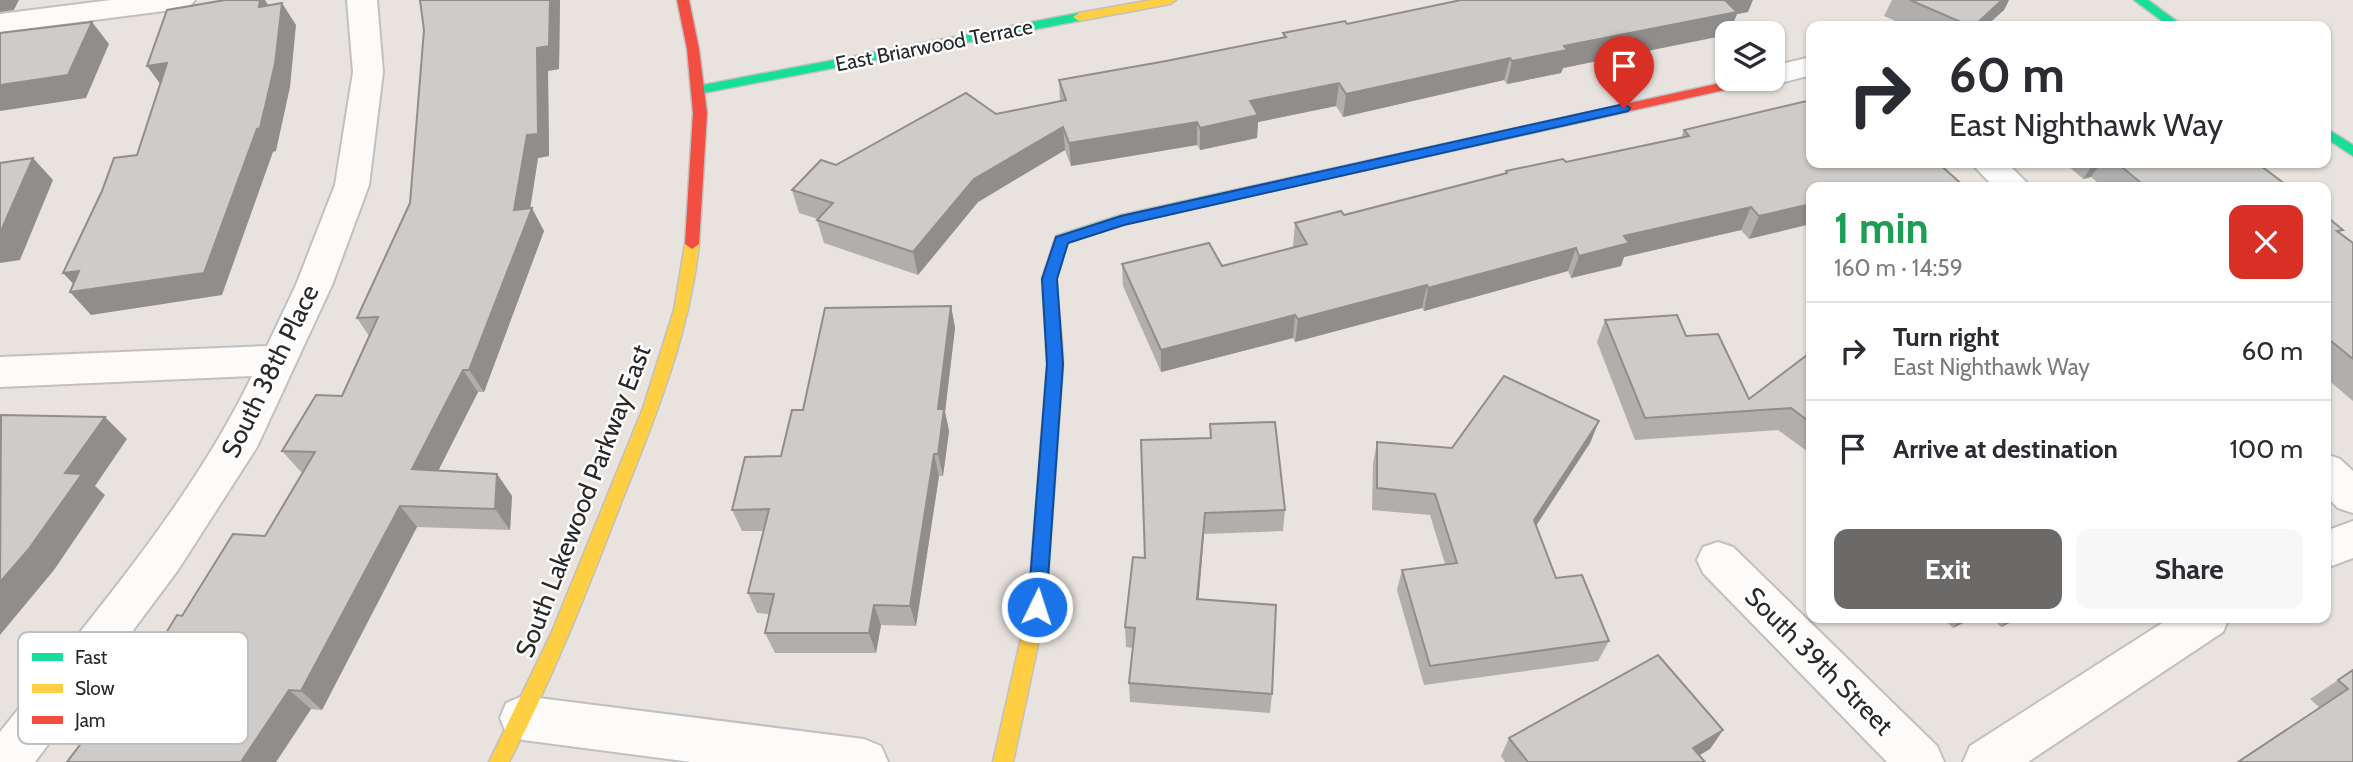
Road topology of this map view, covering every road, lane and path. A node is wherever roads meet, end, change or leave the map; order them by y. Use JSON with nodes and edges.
{"nodes":[{"id":1,"x":180,"y":0,"type":"edge"},
{"id":2,"x":362,"y":0,"type":"edge"},
{"id":3,"x":683,"y":0,"type":"edge"},
{"id":4,"x":1170,"y":0,"type":"edge"},
{"id":5,"x":2140,"y":0,"type":"edge"},
{"id":6,"x":2170,"y":21,"type":"edge"},
{"id":7,"x":0,"y":23,"type":"edge"},
{"id":8,"x":1806,"y":67,"type":"edge"},
{"id":9,"x":1785,"y":72,"type":"edge"},
{"id":10,"x":1715,"y":88,"type":"edge"},
{"id":11,"x":698,"y":90,"type":"junction"},
{"id":12,"x":2331,"y":136,"type":"edge"},
{"id":13,"x":2353,"y":152,"type":"edge"},
{"id":14,"x":1993,"y":168,"type":"edge"},
{"id":15,"x":2008,"y":182,"type":"edge"},
{"id":16,"x":279,"y":360,"type":"junction"},
{"id":17,"x":0,"y":372,"type":"edge"},
{"id":18,"x":2331,"y":476,"type":"edge"},
{"id":19,"x":2353,"y":496,"type":"edge"},
{"id":20,"x":2353,"y":539,"type":"edge"},
{"id":21,"x":2331,"y":548,"type":"edge"},
{"id":22,"x":1718,"y":560,"type":"dead end"},
{"id":23,"x":2199,"y":623,"type":"edge"},
{"id":24,"x":106,"y":632,"type":"edge"},
{"id":25,"x":523,"y":718,"type":"junction"},
{"id":26,"x":20,"y":744,"type":"edge"},
{"id":27,"x":6,"y":762,"type":"edge"},
{"id":28,"x":499,"y":762,"type":"edge"},
{"id":29,"x":864,"y":762,"type":"edge"},
{"id":30,"x":1003,"y":762,"type":"edge"},
{"id":31,"x":1920,"y":762,"type":"edge"},
{"id":32,"x":1987,"y":762,"type":"edge"}],
"edges":[{"from":1,"to":7,"type":"street"},
{"from":2,"to":16,"type":"street","name":"South 38th Place"},
{"from":3,"to":11,"type":"street","name":"South Lakewood Parkway East"},
{"from":4,"to":11,"type":"street","name":"East Briarwood Terrace"},
{"from":5,"to":6,"type":"street"},
{"from":8,"to":9,"type":"street"},
{"from":10,"to":30,"type":"street"},
{"from":11,"to":25,"type":"street","name":"South Lakewood Parkway East"},
{"from":12,"to":13,"type":"street"},
{"from":14,"to":15,"type":"street"},
{"from":16,"to":17,"type":"street"},
{"from":16,"to":24,"type":"street","name":"South 38th Place"},
{"from":18,"to":19,"type":"street"},
{"from":20,"to":21,"type":"street"},
{"from":22,"to":31,"type":"street","name":"South 39th Street"},
{"from":23,"to":32,"type":"street"},
{"from":25,"to":28,"type":"street","name":"South Lakewood Parkway East"},
{"from":25,"to":29,"type":"street"},
{"from":26,"to":27,"type":"street","name":"South 38th Place"}]}
